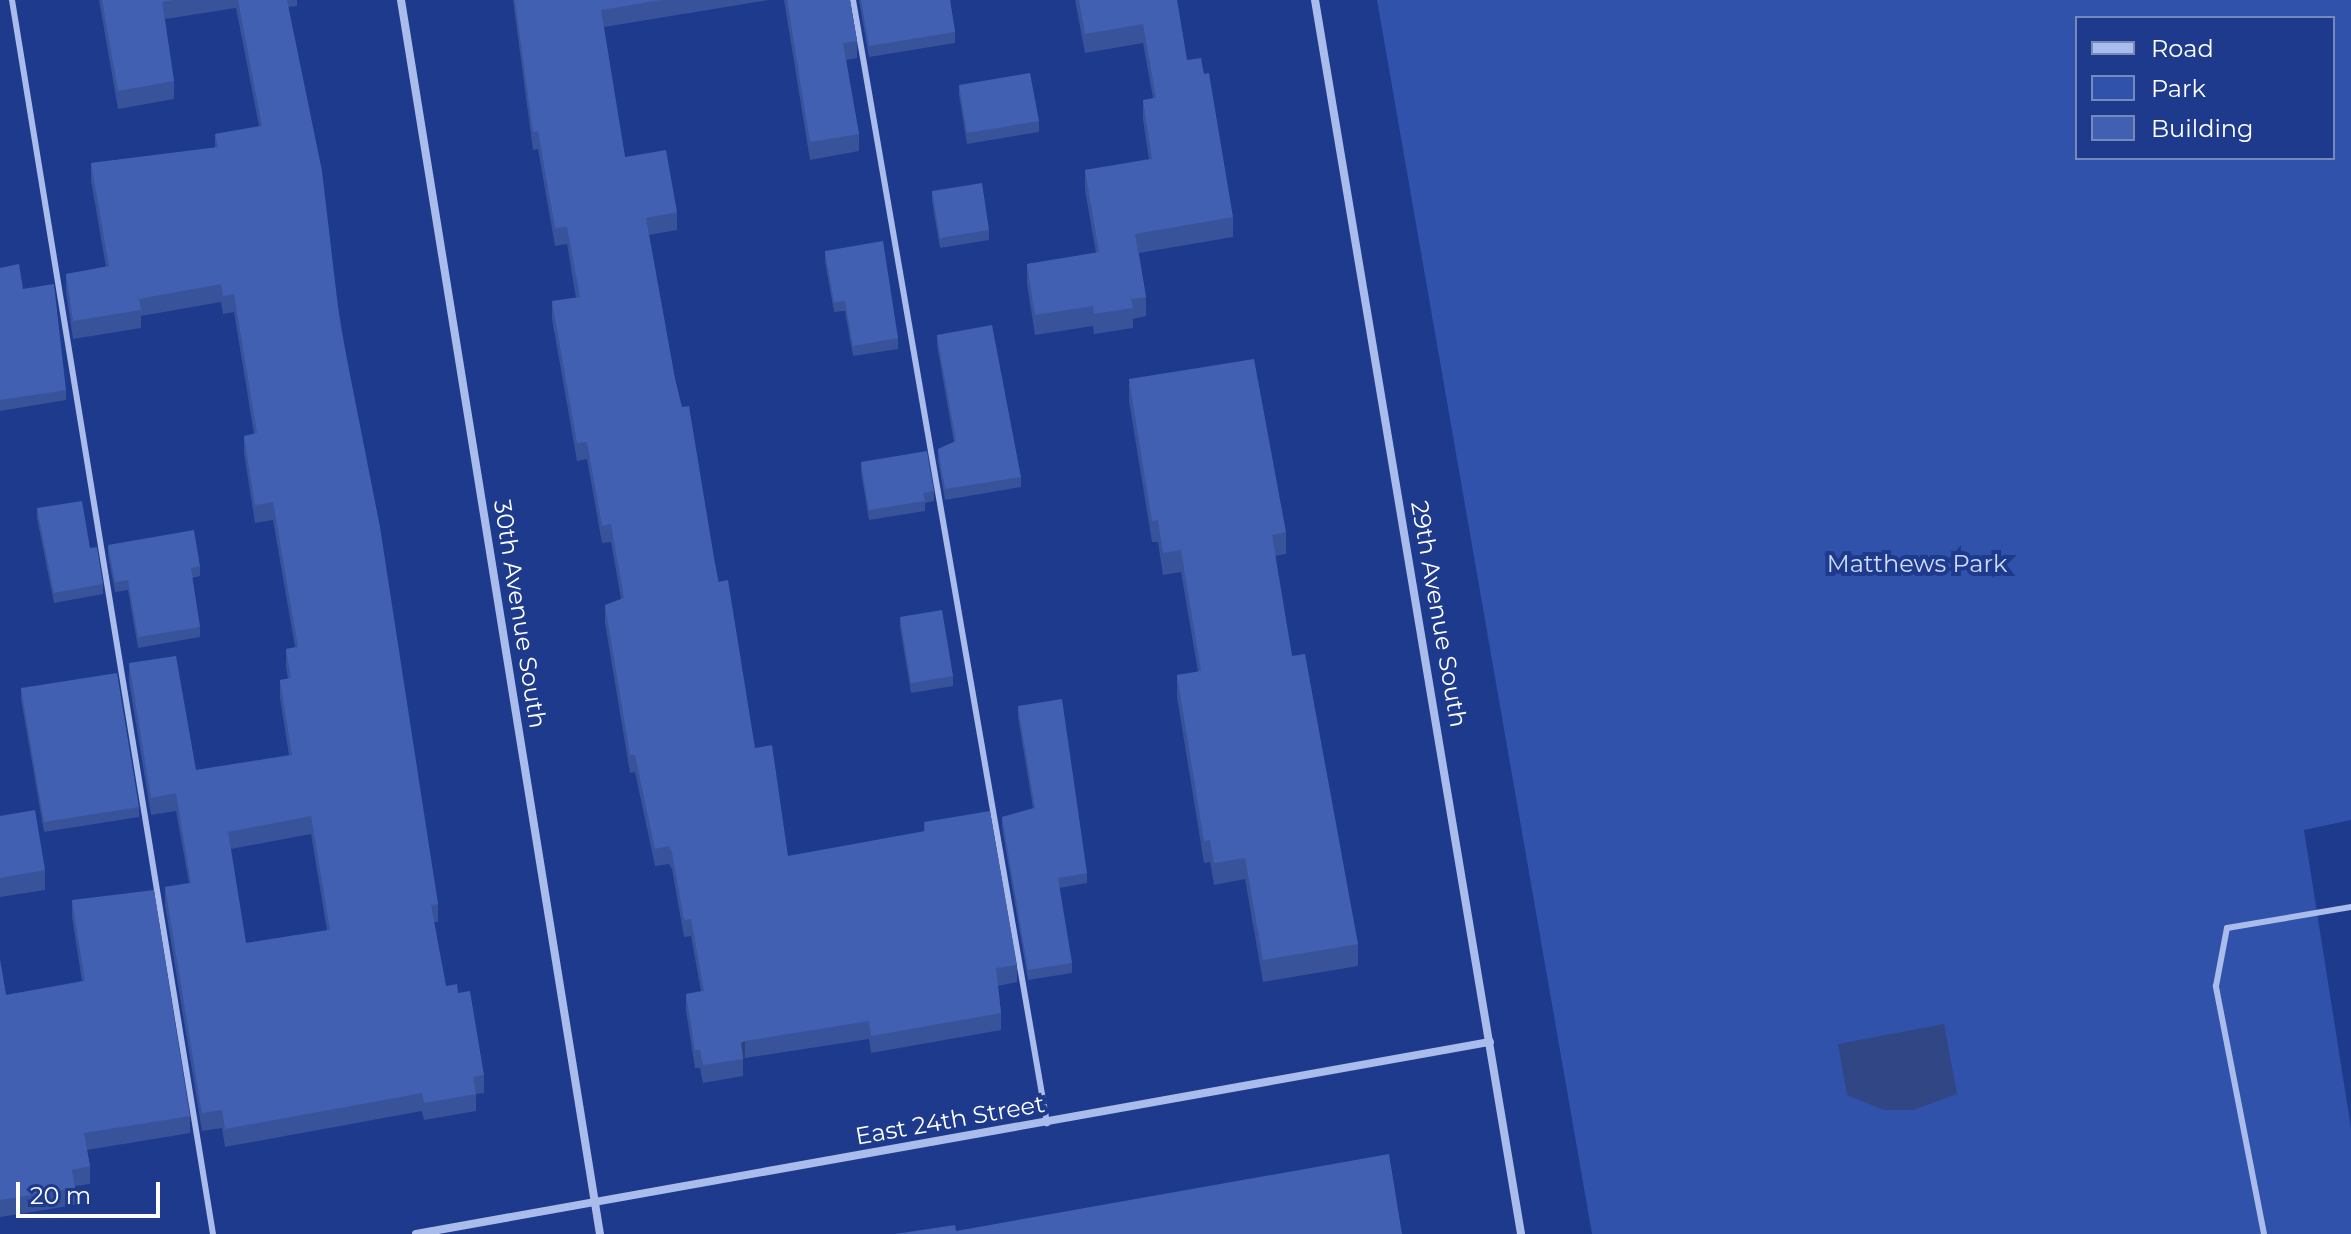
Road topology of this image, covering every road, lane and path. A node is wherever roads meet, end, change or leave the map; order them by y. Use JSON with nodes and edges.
{"nodes":[{"id":1,"x":12,"y":0,"type":"edge"},
{"id":2,"x":401,"y":0,"type":"edge"},
{"id":3,"x":853,"y":0,"type":"edge"},
{"id":4,"x":1315,"y":0,"type":"edge"},
{"id":5,"x":2351,"y":907,"type":"edge"},
{"id":6,"x":1490,"y":1042,"type":"junction"},
{"id":7,"x":1047,"y":1123,"type":"junction"},
{"id":8,"x":594,"y":1202,"type":"junction"},
{"id":9,"x":213,"y":1234,"type":"edge"},
{"id":10,"x":416,"y":1234,"type":"edge"},
{"id":11,"x":600,"y":1234,"type":"edge"},
{"id":12,"x":1521,"y":1234,"type":"edge"},
{"id":13,"x":2264,"y":1234,"type":"edge"}],
"edges":[{"from":1,"to":9,"type":"lane"},
{"from":2,"to":8,"type":"street","name":"30th Avenue South"},
{"from":3,"to":7,"type":"lane"},
{"from":4,"to":6,"type":"street","name":"29th Avenue South"},
{"from":5,"to":13,"type":"lane"},
{"from":6,"to":7,"type":"street","name":"East 24th Street"},
{"from":6,"to":12,"type":"street","name":"29th Avenue South"},
{"from":7,"to":8,"type":"street","name":"East 24th Street"},
{"from":8,"to":10,"type":"street","name":"East 24th Street"},
{"from":8,"to":11,"type":"street","name":"30th Avenue South"}]}
